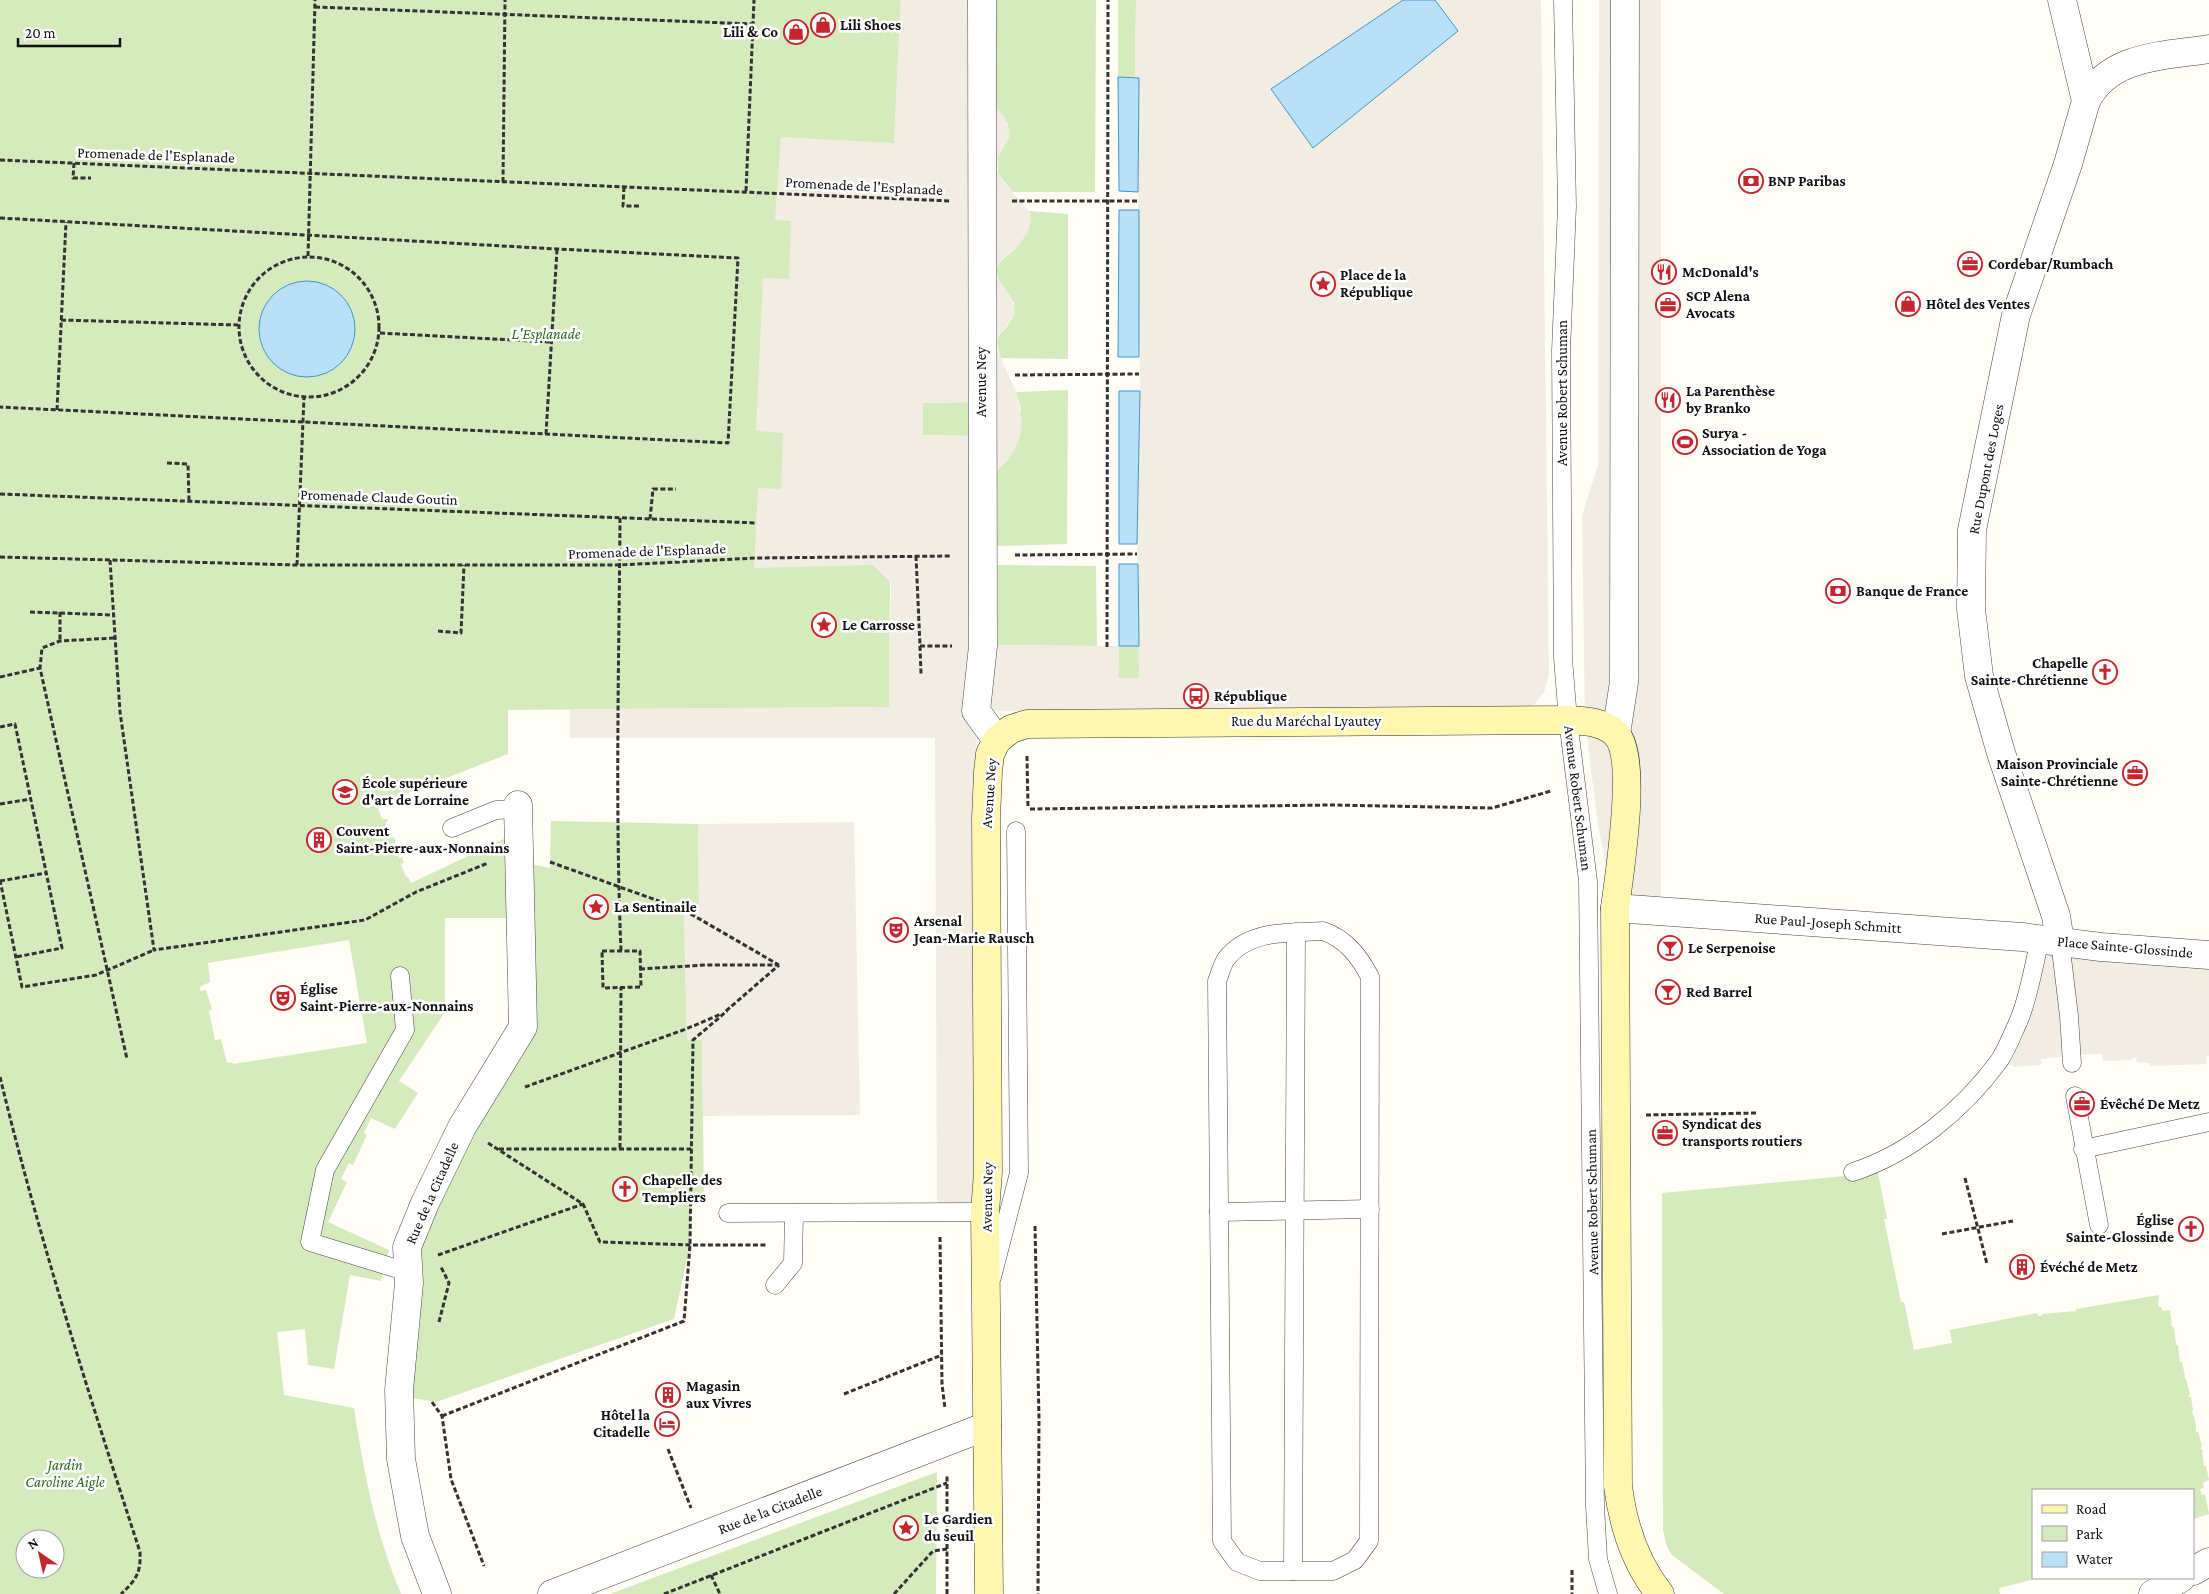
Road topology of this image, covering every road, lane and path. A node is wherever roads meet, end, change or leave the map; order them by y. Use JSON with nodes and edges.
{"nodes":[{"id":1,"x":315,"y":0,"type":"edge"},
{"id":2,"x":504,"y":0,"type":"edge"},
{"id":3,"x":754,"y":0,"type":"edge"},
{"id":4,"x":982,"y":0,"type":"edge"},
{"id":5,"x":1108,"y":0,"type":"edge"},
{"id":6,"x":1563,"y":0,"type":"edge"},
{"id":7,"x":1625,"y":0,"type":"edge"},
{"id":8,"x":2062,"y":0,"type":"edge"},
{"id":9,"x":315,"y":7,"type":"junction"},
{"id":10,"x":504,"y":14,"type":"junction"},
{"id":11,"x":753,"y":24,"type":"junction"},
{"id":12,"x":2209,"y":49,"type":"edge"},
{"id":13,"x":2086,"y":101,"type":"junction"},
{"id":14,"x":0,"y":160,"type":"edge"},
{"id":15,"x":74,"y":163,"type":"junction"},
{"id":16,"x":311,"y":173,"type":"junction"},
{"id":17,"x":91,"y":178,"type":"dead end"},
{"id":18,"x":503,"y":182,"type":"junction"},
{"id":19,"x":624,"y":186,"type":"junction"},
{"id":20,"x":746,"y":191,"type":"junction"},
{"id":21,"x":1108,"y":200,"type":"junction"},
{"id":22,"x":1138,"y":201,"type":"dead end"},
{"id":23,"x":981,"y":202,"type":"junction"},
{"id":24,"x":641,"y":206,"type":"dead end"},
{"id":25,"x":0,"y":218,"type":"edge"},
{"id":26,"x":66,"y":222,"type":"junction"},
{"id":27,"x":309,"y":235,"type":"junction"},
{"id":28,"x":557,"y":250,"type":"junction"},
{"id":29,"x":308,"y":256,"type":"junction"},
{"id":30,"x":61,"y":320,"type":"junction"},
{"id":31,"x":238,"y":325,"type":"junction"},
{"id":32,"x":380,"y":333,"type":"junction"},
{"id":33,"x":551,"y":342,"type":"junction"},
{"id":34,"x":1008,"y":374,"type":"dead end"},
{"id":35,"x":1108,"y":374,"type":"junction"},
{"id":36,"x":1139,"y":374,"type":"dead end"},
{"id":37,"x":304,"y":397,"type":"junction"},
{"id":38,"x":0,"y":407,"type":"edge"},
{"id":39,"x":57,"y":410,"type":"junction"},
{"id":40,"x":303,"y":423,"type":"junction"},
{"id":41,"x":546,"y":434,"type":"junction"},
{"id":42,"x":167,"y":463,"type":"dead end"},
{"id":43,"x":676,"y":489,"type":"dead end"},
{"id":44,"x":0,"y":494,"type":"edge"},
{"id":45,"x":189,"y":501,"type":"junction"},
{"id":46,"x":300,"y":506,"type":"junction"},
{"id":47,"x":620,"y":518,"type":"junction"},
{"id":48,"x":650,"y":519,"type":"junction"},
{"id":49,"x":757,"y":523,"type":"dead end"},
{"id":50,"x":1108,"y":554,"type":"junction"},
{"id":51,"x":1137,"y":554,"type":"dead end"},
{"id":52,"x":989,"y":555,"type":"junction"},
{"id":53,"x":916,"y":556,"type":"junction"},
{"id":54,"x":0,"y":557,"type":"edge"},
{"id":55,"x":110,"y":560,"type":"junction"},
{"id":56,"x":297,"y":565,"type":"junction"},
{"id":57,"x":464,"y":565,"type":"junction"},
{"id":58,"x":620,"y":565,"type":"junction"},
{"id":59,"x":30,"y":612,"type":"dead end"},
{"id":60,"x":60,"y":612,"type":"junction"},
{"id":61,"x":113,"y":615,"type":"junction"},
{"id":62,"x":438,"y":631,"type":"dead end"},
{"id":63,"x":114,"y":638,"type":"junction"},
{"id":64,"x":60,"y":641,"type":"junction"},
{"id":65,"x":920,"y":646,"type":"junction"},
{"id":66,"x":982,"y":646,"type":"junction"},
{"id":67,"x":1108,"y":647,"type":"dead end"},
{"id":68,"x":40,"y":668,"type":"junction"},
{"id":69,"x":921,"y":674,"type":"dead end"},
{"id":70,"x":0,"y":678,"type":"edge"},
{"id":71,"x":1568,"y":720,"type":"junction"},
{"id":72,"x":0,"y":727,"type":"edge"},
{"id":73,"x":1616,"y":734,"type":"junction"},
{"id":74,"x":998,"y":740,"type":"junction"},
{"id":75,"x":1576,"y":790,"type":"junction"},
{"id":76,"x":30,"y":799,"type":"junction"},
{"id":77,"x":0,"y":804,"type":"edge"},
{"id":78,"x":518,"y":807,"type":"joint"},
{"id":79,"x":986,"y":819,"type":"junction"},
{"id":80,"x":452,"y":828,"type":"dead end"},
{"id":81,"x":1016,"y":831,"type":"dead end"},
{"id":82,"x":519,"y":850,"type":"junction"},
{"id":83,"x":545,"y":860,"type":"dead end"},
{"id":84,"x":46,"y":873,"type":"junction"},
{"id":85,"x":0,"y":880,"type":"edge"},
{"id":86,"x":618,"y":887,"type":"junction"},
{"id":87,"x":1615,"y":908,"type":"junction"},
{"id":88,"x":1296,"y":932,"type":"junction"},
{"id":89,"x":2050,"y":940,"type":"junction"},
{"id":90,"x":154,"y":950,"type":"junction"},
{"id":91,"x":621,"y":951,"type":"junction"},
{"id":92,"x":2209,"y":955,"type":"edge"},
{"id":93,"x":16,"y":957,"type":"junction"},
{"id":94,"x":779,"y":965,"type":"junction"},
{"id":95,"x":108,"y":970,"type":"junction"},
{"id":96,"x":640,"y":970,"type":"junction"},
{"id":97,"x":400,"y":976,"type":"dead end"},
{"id":98,"x":621,"y":987,"type":"junction"},
{"id":99,"x":727,"y":1011,"type":"junction"},
{"id":100,"x":620,"y":1053,"type":"junction"},
{"id":101,"x":127,"y":1060,"type":"dead end"},
{"id":102,"x":2072,"y":1063,"type":"dead end"},
{"id":103,"x":0,"y":1076,"type":"edge"},
{"id":104,"x":520,"y":1089,"type":"dead end"},
{"id":105,"x":2075,"y":1096,"type":"dead end"},
{"id":106,"x":1756,"y":1113,"type":"dead end"},
{"id":107,"x":1638,"y":1116,"type":"dead end"},
{"id":108,"x":2209,"y":1122,"type":"edge"},
{"id":109,"x":462,"y":1127,"type":"junction"},
{"id":110,"x":620,"y":1148,"type":"junction"},
{"id":111,"x":499,"y":1149,"type":"junction"},
{"id":112,"x":691,"y":1149,"type":"junction"},
{"id":113,"x":2083,"y":1149,"type":"junction"},
{"id":114,"x":1852,"y":1172,"type":"dead end"},
{"id":115,"x":1965,"y":1178,"type":"dead end"},
{"id":116,"x":584,"y":1204,"type":"junction"},
{"id":117,"x":1370,"y":1209,"type":"junction"},
{"id":118,"x":1295,"y":1210,"type":"junction"},
{"id":119,"x":940,"y":1212,"type":"junction"},
{"id":120,"x":985,"y":1212,"type":"junction"},
{"id":121,"x":1219,"y":1212,"type":"junction"},
{"id":122,"x":728,"y":1213,"type":"dead end"},
{"id":123,"x":794,"y":1213,"type":"junction"},
{"id":124,"x":2013,"y":1221,"type":"dead end"},
{"id":125,"x":2099,"y":1225,"type":"dead end"},
{"id":126,"x":1978,"y":1228,"type":"junction"},
{"id":127,"x":1942,"y":1234,"type":"dead end"},
{"id":128,"x":690,"y":1245,"type":"junction"},
{"id":129,"x":768,"y":1245,"type":"dead end"},
{"id":130,"x":1987,"y":1264,"type":"dead end"},
{"id":131,"x":408,"y":1272,"type":"junction"},
{"id":132,"x":776,"y":1285,"type":"dead end"},
{"id":133,"x":987,"y":1295,"type":"junction"},
{"id":134,"x":436,"y":1330,"type":"dead end"},
{"id":135,"x":942,"y":1355,"type":"junction"},
{"id":136,"x":844,"y":1394,"type":"dead end"},
{"id":137,"x":431,"y":1401,"type":"dead end"},
{"id":138,"x":442,"y":1416,"type":"junction"},
{"id":139,"x":987,"y":1426,"type":"junction"},
{"id":140,"x":948,"y":1441,"type":"junction"},
{"id":141,"x":668,"y":1449,"type":"dead end"},
{"id":142,"x":947,"y":1483,"type":"junction"},
{"id":143,"x":702,"y":1536,"type":"junction"},
{"id":144,"x":946,"y":1549,"type":"junction"},
{"id":145,"x":2209,"y":1562,"type":"edge"},
{"id":146,"x":484,"y":1566,"type":"dead end"},
{"id":147,"x":2194,"y":1570,"type":"edge"},
{"id":148,"x":1293,"y":1571,"type":"junction"},
{"id":149,"x":711,"y":1575,"type":"junction"},
{"id":150,"x":2179,"y":1579,"type":"edge"},
{"id":151,"x":1653,"y":1588,"type":"edge"},
{"id":152,"x":121,"y":1594,"type":"edge"},
{"id":153,"x":437,"y":1594,"type":"edge"},
{"id":154,"x":552,"y":1594,"type":"edge"},
{"id":155,"x":664,"y":1594,"type":"edge"},
{"id":156,"x":720,"y":1594,"type":"edge"},
{"id":157,"x":894,"y":1594,"type":"edge"},
{"id":158,"x":947,"y":1594,"type":"edge"},
{"id":159,"x":989,"y":1594,"type":"edge"},
{"id":160,"x":1608,"y":1594,"type":"edge"},
{"id":161,"x":2153,"y":1594,"type":"edge"}],
"edges":[{"from":1,"to":9,"type":"path"},
{"from":2,"to":10,"type":"path"},
{"from":3,"to":11,"type":"path"},
{"from":4,"to":23,"type":"street","name":"Avenue Ney"},
{"from":5,"to":21,"type":"path"},
{"from":6,"to":71,"type":"lane","name":"Avenue Robert Schuman"},
{"from":7,"to":73,"type":"street","name":"Avenue Robert Schuman"},
{"from":8,"to":13,"type":"street","name":"Rue Dupont des Loges"},
{"from":9,"to":10,"type":"path"},
{"from":9,"to":16,"type":"path"},
{"from":10,"to":11,"type":"path"},
{"from":10,"to":18,"type":"path"},
{"from":11,"to":20,"type":"path"},
{"from":12,"to":13,"type":"street"},
{"from":13,"to":89,"type":"street","name":"Rue Dupont des Loges"},
{"from":14,"to":15,"type":"path","name":"Promenade de l'Esplanade"},
{"from":15,"to":16,"type":"path","name":"Promenade de l'Esplanade"},
{"from":15,"to":17,"type":"path"},
{"from":16,"to":18,"type":"path","name":"Promenade de l'Esplanade"},
{"from":16,"to":27,"type":"path"},
{"from":18,"to":19,"type":"path","name":"Promenade de l'Esplanade"},
{"from":19,"to":20,"type":"path","name":"Promenade de l'Esplanade"},
{"from":19,"to":24,"type":"path"},
{"from":20,"to":23,"type":"path","name":"Promenade de l'Esplanade"},
{"from":21,"to":22,"type":"path","name":"Promenade de l'Esplanade"},
{"from":21,"to":23,"type":"path","name":"Promenade de l'Esplanade"},
{"from":21,"to":35,"type":"path"},
{"from":23,"to":52,"type":"street","name":"Avenue Ney"},
{"from":25,"to":26,"type":"path"},
{"from":26,"to":27,"type":"path"},
{"from":26,"to":30,"type":"path"},
{"from":27,"to":28,"type":"path"},
{"from":27,"to":29,"type":"path"},
{"from":28,"to":33,"type":"path"},
{"from":28,"to":41,"type":"path"},
{"from":29,"to":31,"type":"path"},
{"from":29,"to":32,"type":"path"},
{"from":30,"to":31,"type":"path"},
{"from":30,"to":39,"type":"path"},
{"from":31,"to":37,"type":"path"},
{"from":32,"to":33,"type":"path"},
{"from":32,"to":37,"type":"path"},
{"from":33,"to":41,"type":"path"},
{"from":34,"to":35,"type":"path"},
{"from":35,"to":36,"type":"path"},
{"from":35,"to":50,"type":"path"},
{"from":37,"to":40,"type":"path"},
{"from":38,"to":39,"type":"path"},
{"from":39,"to":40,"type":"path"},
{"from":40,"to":41,"type":"path"},
{"from":40,"to":46,"type":"path"},
{"from":42,"to":45,"type":"path"},
{"from":43,"to":48,"type":"path"},
{"from":44,"to":45,"type":"path","name":"Promenade Claude Goutin"},
{"from":45,"to":46,"type":"path","name":"Promenade Claude Goutin"},
{"from":46,"to":47,"type":"path","name":"Promenade Claude Goutin"},
{"from":46,"to":56,"type":"path"},
{"from":47,"to":48,"type":"path","name":"Promenade Claude Goutin"},
{"from":47,"to":58,"type":"path"},
{"from":48,"to":49,"type":"path","name":"Promenade Claude Goutin"},
{"from":50,"to":51,"type":"path","name":"Promenade de l'Esplanade"},
{"from":50,"to":52,"type":"path","name":"Promenade de l'Esplanade"},
{"from":50,"to":67,"type":"path"},
{"from":52,"to":53,"type":"path","name":"Promenade de l'Esplanade"},
{"from":52,"to":66,"type":"street","name":"Avenue Ney"},
{"from":53,"to":58,"type":"path","name":"Promenade de l'Esplanade"},
{"from":53,"to":65,"type":"path"},
{"from":54,"to":55,"type":"path","name":"Promenade de l'Esplanade"},
{"from":55,"to":56,"type":"path","name":"Promenade de l'Esplanade"},
{"from":55,"to":61,"type":"path"},
{"from":56,"to":57,"type":"path","name":"Promenade de l'Esplanade"},
{"from":57,"to":58,"type":"path","name":"Promenade de l'Esplanade"},
{"from":57,"to":62,"type":"path"},
{"from":58,"to":86,"type":"path"},
{"from":59,"to":60,"type":"path"},
{"from":60,"to":61,"type":"path"},
{"from":60,"to":64,"type":"path"},
{"from":61,"to":63,"type":"path"},
{"from":63,"to":64,"type":"path"},
{"from":63,"to":90,"type":"path"},
{"from":64,"to":68,"type":"path"},
{"from":65,"to":66,"type":"path"},
{"from":65,"to":69,"type":"path"},
{"from":66,"to":74,"type":"street","name":"Avenue Ney"},
{"from":68,"to":70,"type":"path"},
{"from":68,"to":95,"type":"path"},
{"from":71,"to":73,"type":"street","name":"Rue du Maréchal Lyautey"},
{"from":71,"to":74,"type":"street","name":"Rue du Maréchal Lyautey"},
{"from":71,"to":75,"type":"lane","name":"Avenue Robert Schuman"},
{"from":72,"to":76,"type":"path"},
{"from":73,"to":87,"type":"street","name":"Avenue Robert Schuman"},
{"from":74,"to":79,"type":"street","name":"Avenue Ney"},
{"from":75,"to":79,"type":"path"},
{"from":75,"to":160,"type":"lane","name":"Avenue Robert Schuman"},
{"from":76,"to":77,"type":"path"},
{"from":76,"to":84,"type":"path"},
{"from":78,"to":80,"type":"lane"},
{"from":78,"to":82,"type":"street","name":"Rue de la Citadelle"},
{"from":79,"to":120,"type":"street","name":"Avenue Ney"},
{"from":81,"to":133,"type":"lane"},
{"from":82,"to":90,"type":"path"},
{"from":82,"to":109,"type":"street","name":"Rue de la Citadelle"},
{"from":83,"to":86,"type":"path"},
{"from":84,"to":85,"type":"path"},
{"from":84,"to":93,"type":"path"},
{"from":85,"to":93,"type":"path"},
{"from":86,"to":91,"type":"path"},
{"from":86,"to":94,"type":"path"},
{"from":87,"to":89,"type":"street","name":"Rue Paul-Joseph Schmitt"},
{"from":87,"to":151,"type":"street","name":"Avenue Robert Schuman"},
{"from":88,"to":117,"type":"lane"},
{"from":88,"to":118,"type":"lane"},
{"from":88,"to":121,"type":"lane"},
{"from":89,"to":92,"type":"street","name":"Place Sainte-Glossinde"},
{"from":89,"to":102,"type":"lane"},
{"from":89,"to":114,"type":"lane"},
{"from":90,"to":95,"type":"path"},
{"from":91,"to":96,"type":"path"},
{"from":91,"to":98,"type":"path"},
{"from":93,"to":95,"type":"path"},
{"from":94,"to":96,"type":"path"},
{"from":94,"to":99,"type":"path"},
{"from":95,"to":101,"type":"path"},
{"from":96,"to":98,"type":"path"},
{"from":97,"to":131,"type":"lane"},
{"from":98,"to":100,"type":"path"},
{"from":99,"to":100,"type":"path"},
{"from":99,"to":112,"type":"path"},
{"from":100,"to":104,"type":"path"},
{"from":100,"to":110,"type":"path"},
{"from":103,"to":152,"type":"path"},
{"from":105,"to":113,"type":"lane"},
{"from":106,"to":107,"type":"path"},
{"from":108,"to":113,"type":"lane"},
{"from":109,"to":111,"type":"path"},
{"from":109,"to":131,"type":"street","name":"Rue de la Citadelle"},
{"from":110,"to":111,"type":"path"},
{"from":110,"to":112,"type":"path"},
{"from":111,"to":116,"type":"path"},
{"from":112,"to":128,"type":"path"},
{"from":113,"to":125,"type":"lane"},
{"from":115,"to":126,"type":"path"},
{"from":116,"to":128,"type":"path"},
{"from":116,"to":134,"type":"path"},
{"from":117,"to":118,"type":"lane"},
{"from":117,"to":148,"type":"lane"},
{"from":118,"to":121,"type":"lane"},
{"from":118,"to":148,"type":"lane"},
{"from":119,"to":120,"type":"lane"},
{"from":119,"to":123,"type":"lane"},
{"from":119,"to":135,"type":"path"},
{"from":120,"to":133,"type":"street","name":"Avenue Ney"},
{"from":121,"to":148,"type":"lane"},
{"from":122,"to":123,"type":"lane"},
{"from":123,"to":132,"type":"lane"},
{"from":124,"to":126,"type":"path"},
{"from":126,"to":127,"type":"path"},
{"from":126,"to":130,"type":"path"},
{"from":128,"to":129,"type":"path"},
{"from":128,"to":138,"type":"path"},
{"from":131,"to":153,"type":"street","name":"Rue de la Citadelle"},
{"from":133,"to":139,"type":"street","name":"Avenue Ney"},
{"from":135,"to":136,"type":"path"},
{"from":135,"to":140,"type":"path"},
{"from":137,"to":138,"type":"path"},
{"from":138,"to":146,"type":"path"},
{"from":139,"to":140,"type":"street","name":"Rue de la Citadelle"},
{"from":139,"to":159,"type":"street","name":"Avenue Ney"},
{"from":140,"to":142,"type":"path"},
{"from":140,"to":143,"type":"street","name":"Rue de la Citadelle"},
{"from":141,"to":143,"type":"path"},
{"from":142,"to":144,"type":"path"},
{"from":142,"to":149,"type":"path"},
{"from":143,"to":154,"type":"street","name":"Rue de la Citadelle"},
{"from":144,"to":157,"type":"path"},
{"from":144,"to":158,"type":"path"},
{"from":145,"to":147,"type":"street"},
{"from":149,"to":155,"type":"path"},
{"from":149,"to":156,"type":"path"},
{"from":150,"to":161,"type":"street"}]}
